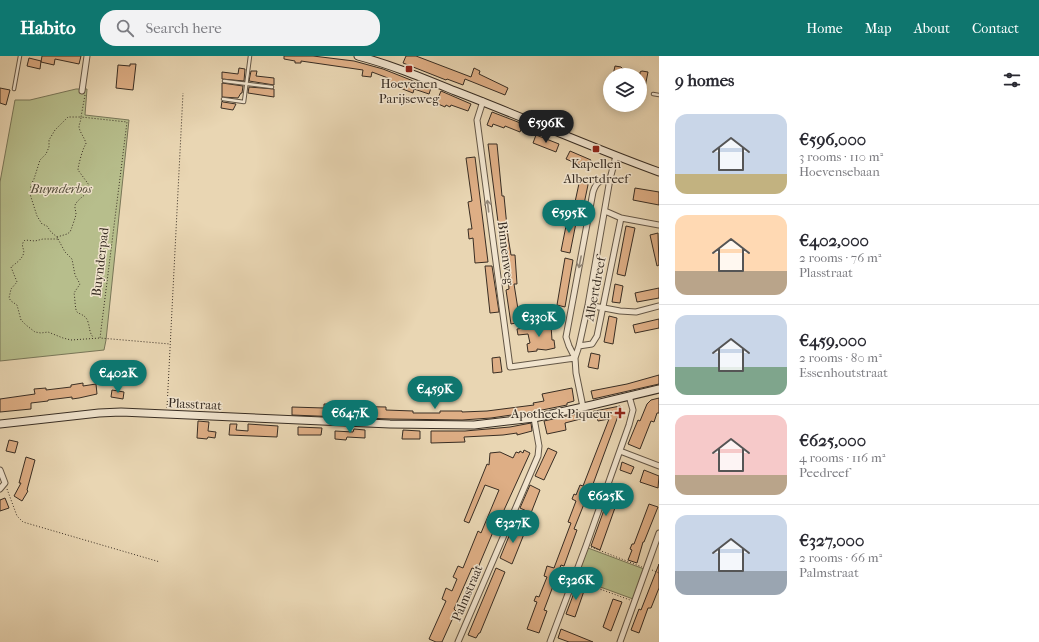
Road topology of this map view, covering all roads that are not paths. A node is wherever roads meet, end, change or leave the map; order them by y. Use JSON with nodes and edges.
{"nodes":[{"id":1,"x":20,"y":56,"type":"edge"},
{"id":2,"x":87,"y":56,"type":"edge"},
{"id":3,"x":250,"y":56,"type":"edge"},
{"id":4,"x":358,"y":56,"type":"edge"},
{"id":5,"x":370,"y":58,"type":"edge"},
{"id":6,"x":224,"y":81,"type":"dead end"},
{"id":7,"x":247,"y":84,"type":"junction"},
{"id":8,"x":272,"y":87,"type":"dead end"},
{"id":9,"x":14,"y":89,"type":"dead end"},
{"id":10,"x":82,"y":91,"type":"road end"},
{"id":11,"x":653,"y":94,"type":"dead end"},
{"id":12,"x":659,"y":95,"type":"edge"},
{"id":13,"x":223,"y":99,"type":"dead end"},
{"id":14,"x":483,"y":102,"type":"junction"},
{"id":15,"x":616,"y":156,"type":"junction"},
{"id":16,"x":659,"y":172,"type":"edge"},
{"id":17,"x":610,"y":179,"type":"junction"},
{"id":18,"x":605,"y":211,"type":"junction"},
{"id":19,"x":621,"y":218,"type":"junction"},
{"id":20,"x":659,"y":225,"type":"edge"},
{"id":21,"x":588,"y":305,"type":"junction"},
{"id":22,"x":659,"y":306,"type":"edge"},
{"id":23,"x":602,"y":307,"type":"junction"},
{"id":24,"x":579,"y":346,"type":"junction"},
{"id":25,"x":575,"y":358,"type":"junction"},
{"id":26,"x":659,"y":389,"type":"edge"},
{"id":27,"x":629,"y":396,"type":"junction"},
{"id":28,"x":583,"y":407,"type":"junction"},
{"id":29,"x":534,"y":418,"type":"junction"},
{"id":30,"x":0,"y":424,"type":"edge"},
{"id":31,"x":620,"y":451,"type":"junction"},
{"id":32,"x":659,"y":466,"type":"edge"},
{"id":33,"x":0,"y":470,"type":"edge"},
{"id":34,"x":0,"y":489,"type":"edge"},
{"id":35,"x":659,"y":533,"type":"edge"},
{"id":36,"x":458,"y":642,"type":"edge"},
{"id":37,"x":550,"y":642,"type":"edge"},
{"id":38,"x":620,"y":642,"type":"edge"}],
"edges":[{"from":1,"to":9,"type":"lane"},
{"from":2,"to":10,"type":"street"},
{"from":3,"to":7,"type":"lane"},
{"from":4,"to":5,"type":"street"},
{"from":5,"to":14,"type":"street"},
{"from":6,"to":7,"type":"lane"},
{"from":7,"to":8,"type":"lane"},
{"from":7,"to":13,"type":"lane"},
{"from":11,"to":12,"type":"lane"},
{"from":14,"to":15,"type":"street"},
{"from":25,"to":14,"type":"street","name":"Binnenweg","one_way":true},
{"from":15,"to":16,"type":"street"},
{"from":15,"to":17,"type":"street","name":"Albertdreef"},
{"from":17,"to":18,"type":"street","name":"Albertdreef"},
{"from":17,"to":25,"type":"street","name":"Albertdreef","one_way":true},
{"from":18,"to":19,"type":"street"},
{"from":18,"to":21,"type":"street","name":"Albertdreef"},
{"from":19,"to":20,"type":"street"},
{"from":19,"to":23,"type":"street","name":"Albertdreef"},
{"from":21,"to":23,"type":"street"},
{"from":21,"to":24,"type":"street","name":"Albertdreef"},
{"from":22,"to":23,"type":"street"},
{"from":23,"to":24,"type":"street","name":"Albertdreef"},
{"from":24,"to":25,"type":"street","name":"Albertdreef"},
{"from":25,"to":28,"type":"street","name":"Albertdreef"},
{"from":26,"to":27,"type":"street","name":"Plasstraat"},
{"from":27,"to":28,"type":"street","name":"Plasstraat"},
{"from":27,"to":31,"type":"street"},
{"from":28,"to":29,"type":"street","name":"Plasstraat"},
{"from":29,"to":30,"type":"street","name":"Plasstraat"},
{"from":29,"to":36,"type":"street","name":"Palmstraat"},
{"from":31,"to":32,"type":"street"},
{"from":31,"to":37,"type":"street"},
{"from":33,"to":34,"type":"street"},
{"from":35,"to":38,"type":"street"}]}
